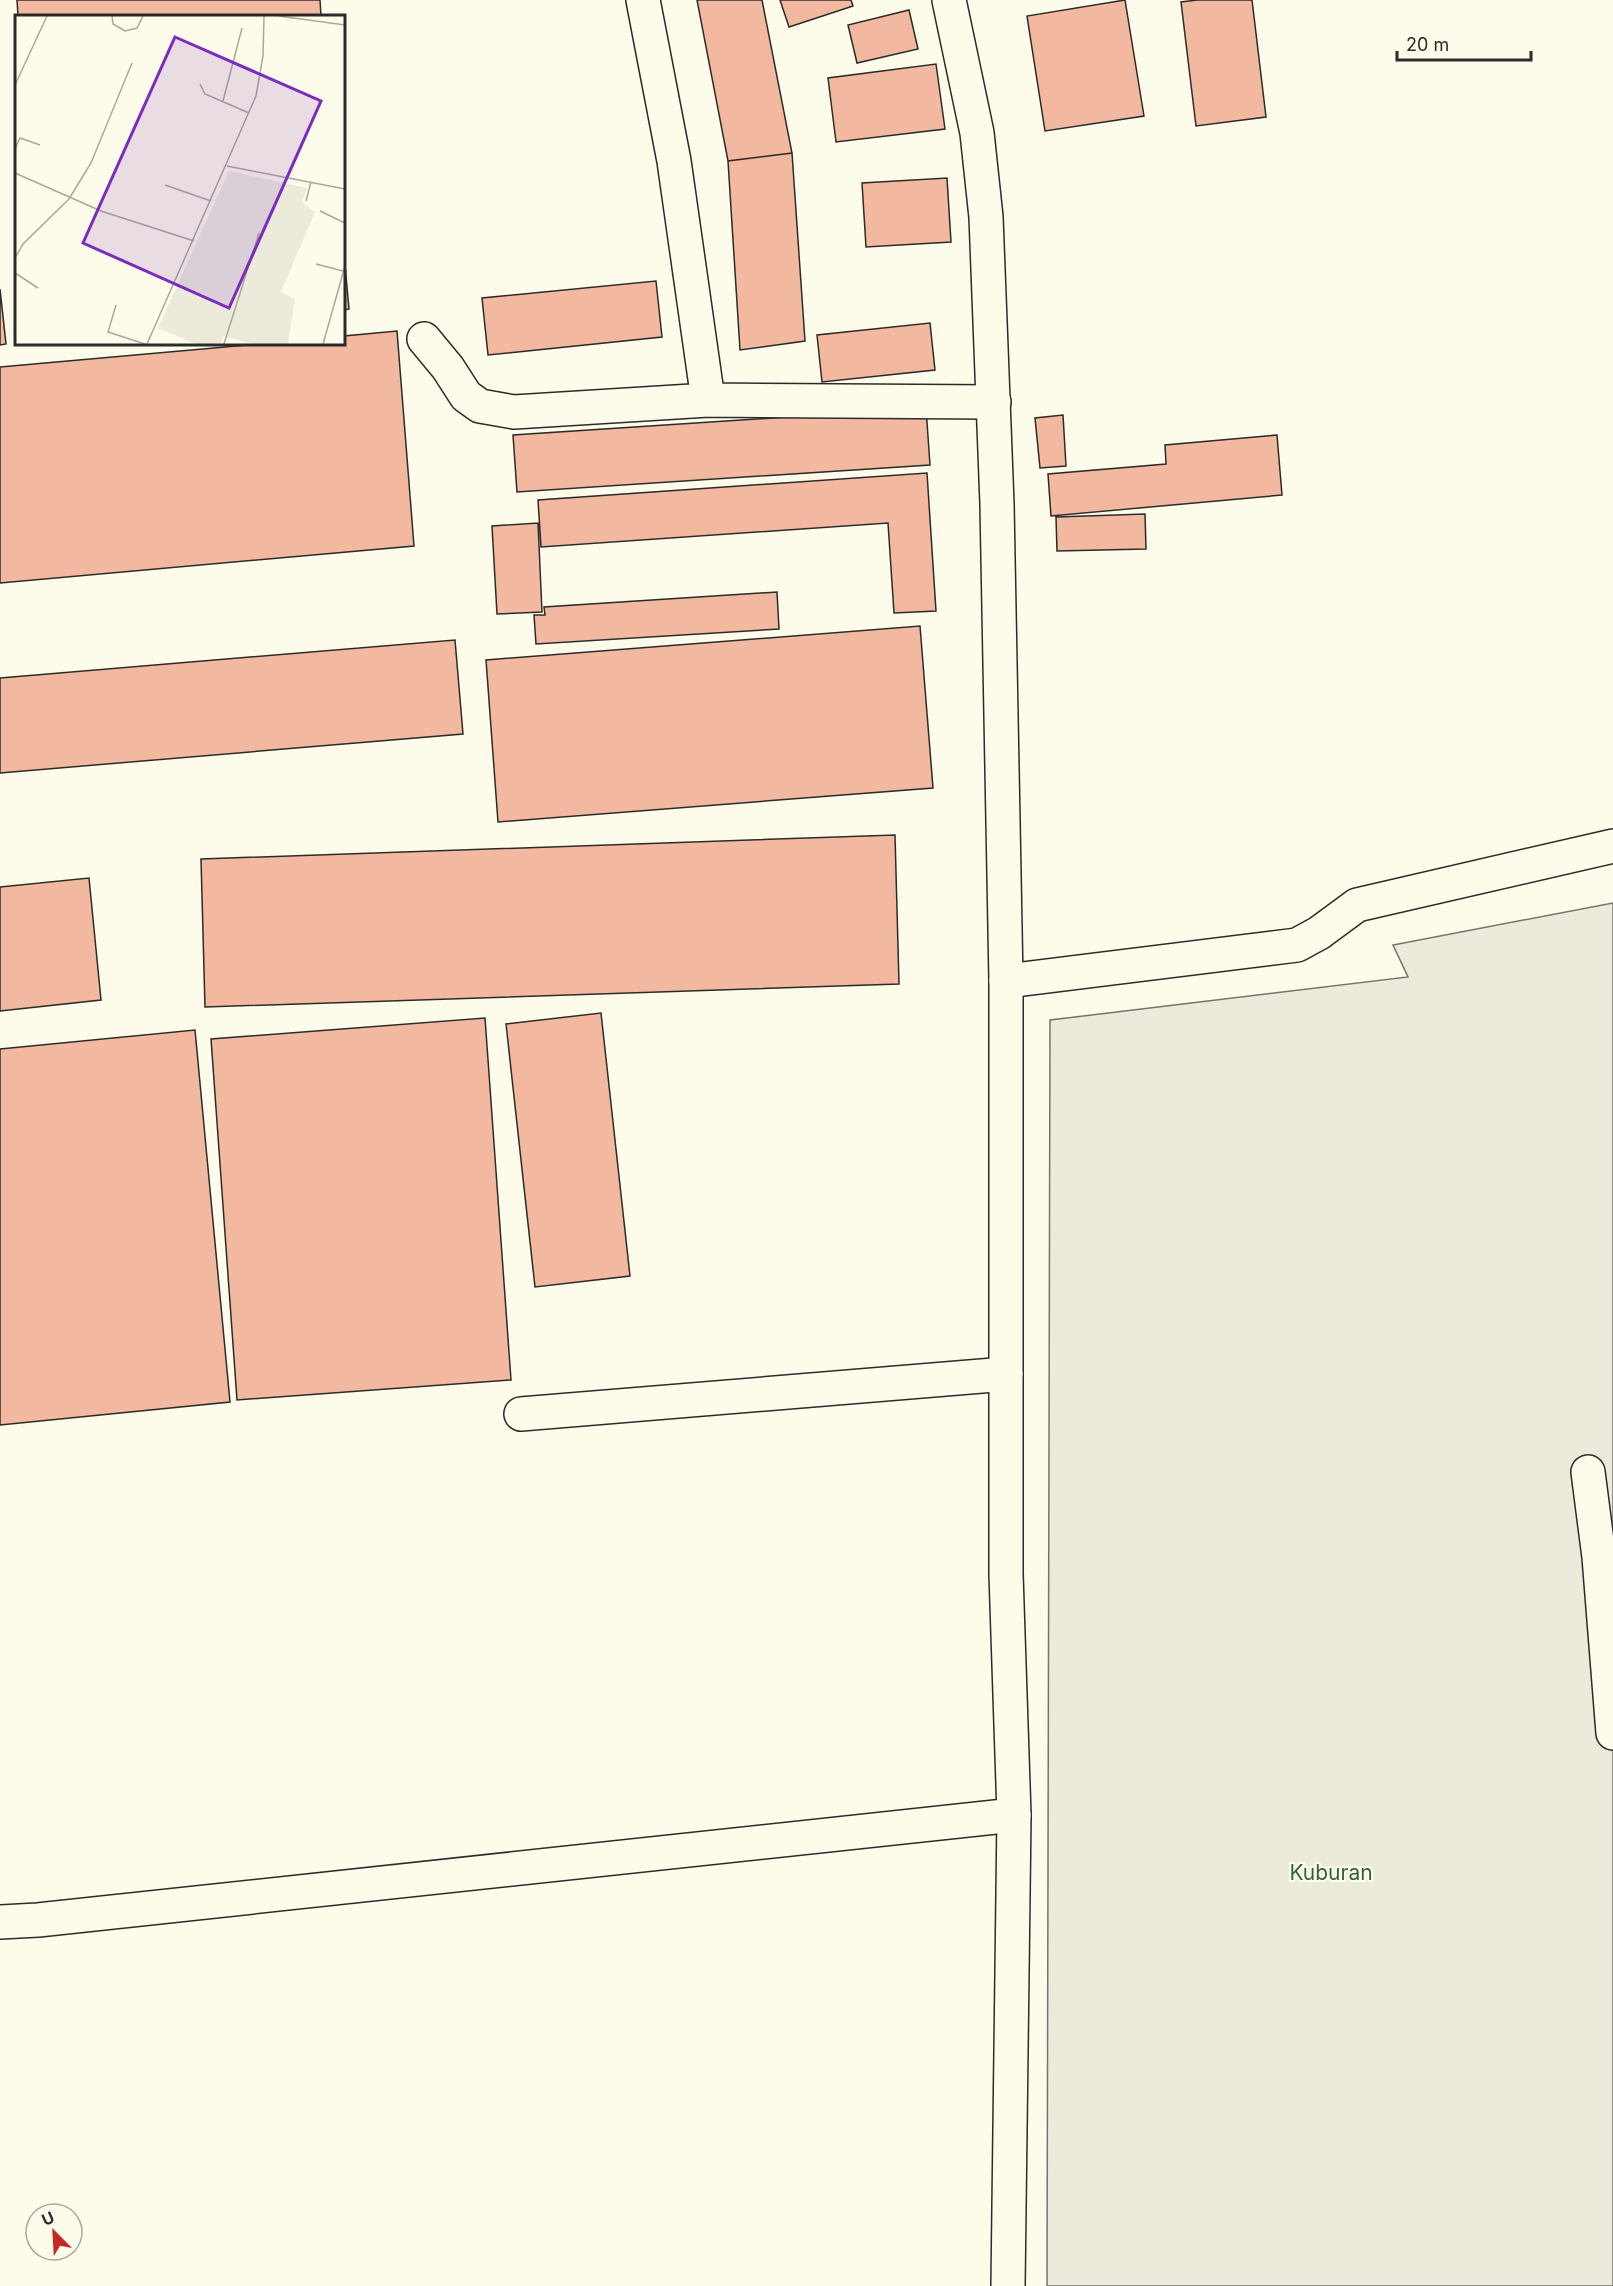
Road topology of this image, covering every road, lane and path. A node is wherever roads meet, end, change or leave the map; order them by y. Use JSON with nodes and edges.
{"nodes":[{"id":1,"x":643,"y":0,"type":"edge"},
{"id":2,"x":949,"y":0,"type":"edge"},
{"id":3,"x":424,"y":339,"type":"dead end"},
{"id":4,"x":708,"y":400,"type":"junction"},
{"id":5,"x":994,"y":402,"type":"junction"},
{"id":6,"x":1613,"y":846,"type":"edge"},
{"id":7,"x":1006,"y":981,"type":"junction"},
{"id":8,"x":1006,"y":1374,"type":"junction"},
{"id":9,"x":521,"y":1414,"type":"dead end"},
{"id":10,"x":1588,"y":1472,"type":"dead end"},
{"id":11,"x":1613,"y":1733,"type":"edge"},
{"id":12,"x":1014,"y":1815,"type":"junction"},
{"id":13,"x":0,"y":1922,"type":"edge"},
{"id":14,"x":1008,"y":2286,"type":"edge"}],
"edges":[{"from":1,"to":4,"type":"main road"},
{"from":2,"to":5,"type":"main road"},
{"from":3,"to":4,"type":"main road"},
{"from":4,"to":5,"type":"main road"},
{"from":5,"to":7,"type":"main road"},
{"from":6,"to":7,"type":"main road"},
{"from":7,"to":8,"type":"main road"},
{"from":8,"to":9,"type":"main road"},
{"from":8,"to":12,"type":"main road"},
{"from":10,"to":11,"type":"main road"},
{"from":12,"to":13,"type":"main road"},
{"from":12,"to":14,"type":"main road"}]}
